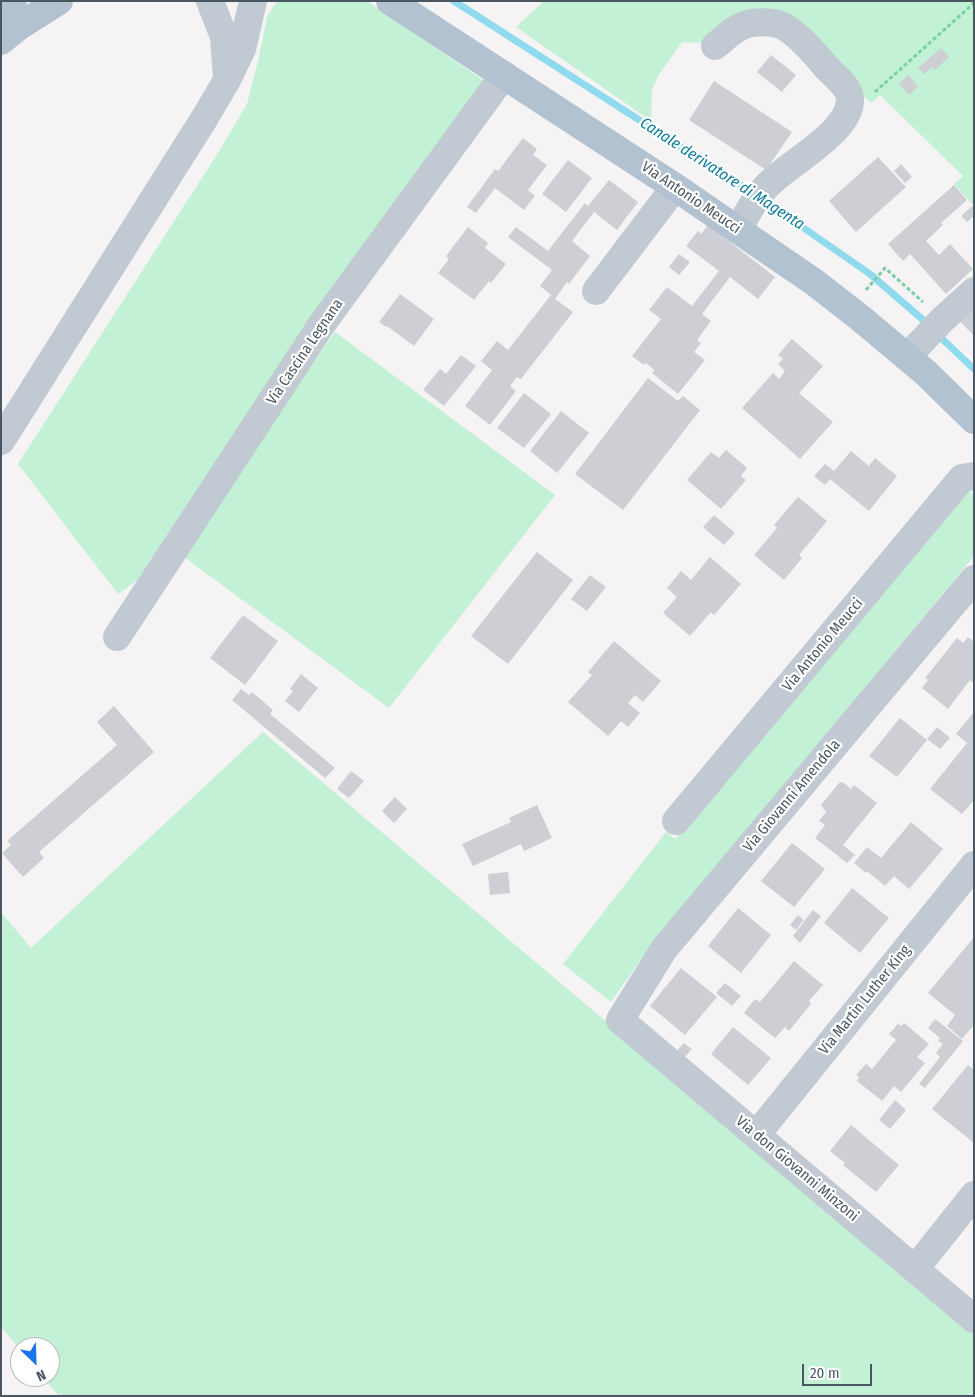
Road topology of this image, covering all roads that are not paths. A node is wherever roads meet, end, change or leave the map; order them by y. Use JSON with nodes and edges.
{"nodes":[{"id":1,"x":13,"y":1,"type":"edge"},
{"id":2,"x":59,"y":1,"type":"edge"},
{"id":3,"x":210,"y":1,"type":"edge"},
{"id":4,"x":253,"y":1,"type":"edge"},
{"id":5,"x":390,"y":1,"type":"edge"},
{"id":6,"x":1,"y":9,"type":"edge"},
{"id":7,"x":1,"y":41,"type":"edge"},
{"id":8,"x":715,"y":46,"type":"dead end"},
{"id":9,"x":504,"y":75,"type":"junction"},
{"id":10,"x":227,"y":80,"type":"junction"},
{"id":11,"x":675,"y":187,"type":"junction"},
{"id":12,"x":738,"y":230,"type":"junction"},
{"id":13,"x":596,"y":291,"type":"dead end"},
{"id":14,"x":974,"y":291,"type":"edge"},
{"id":15,"x":907,"y":357,"type":"junction"},
{"id":16,"x":974,"y":420,"type":"edge"},
{"id":17,"x":1,"y":441,"type":"edge"},
{"id":18,"x":974,"y":476,"type":"edge"},
{"id":19,"x":974,"y":580,"type":"edge"},
{"id":20,"x":117,"y":637,"type":"dead end"},
{"id":21,"x":676,"y":821,"type":"dead end"},
{"id":22,"x":974,"y":865,"type":"edge"},
{"id":23,"x":620,"y":1020,"type":"joint"},
{"id":24,"x":757,"y":1134,"type":"junction"},
{"id":25,"x":974,"y":1195,"type":"edge"},
{"id":26,"x":915,"y":1269,"type":"junction"},
{"id":27,"x":974,"y":1318,"type":"edge"}],
"edges":[{"from":1,"to":6,"type":"main road"},
{"from":2,"to":7,"type":"main road"},
{"from":3,"to":10,"type":"street"},
{"from":4,"to":10,"type":"street"},
{"from":5,"to":9,"type":"main road","name":"Via Antonio Meucci"},
{"from":8,"to":12,"type":"street"},
{"from":9,"to":11,"type":"main road","name":"Via Antonio Meucci"},
{"from":9,"to":20,"type":"street","name":"Via Cascina Legnana"},
{"from":10,"to":17,"type":"street"},
{"from":11,"to":12,"type":"main road","name":"Via Antonio Meucci"},
{"from":11,"to":13,"type":"street"},
{"from":12,"to":15,"type":"main road","name":"Via Antonio Meucci"},
{"from":14,"to":15,"type":"street"},
{"from":15,"to":16,"type":"main road","name":"Via Antonio Meucci"},
{"from":18,"to":21,"type":"street","name":"Via Antonio Meucci"},
{"from":19,"to":23,"type":"street","name":"Via Giovanni Amendola"},
{"from":22,"to":24,"type":"street","name":"Via Martin Luther King"},
{"from":23,"to":24,"type":"street","name":"Via don Giovanni Minzoni"},
{"from":24,"to":26,"type":"street","name":"Via don Giovanni Minzoni"},
{"from":25,"to":26,"type":"street"},
{"from":26,"to":27,"type":"street","name":"Via don Giovanni Minzoni"}]}
